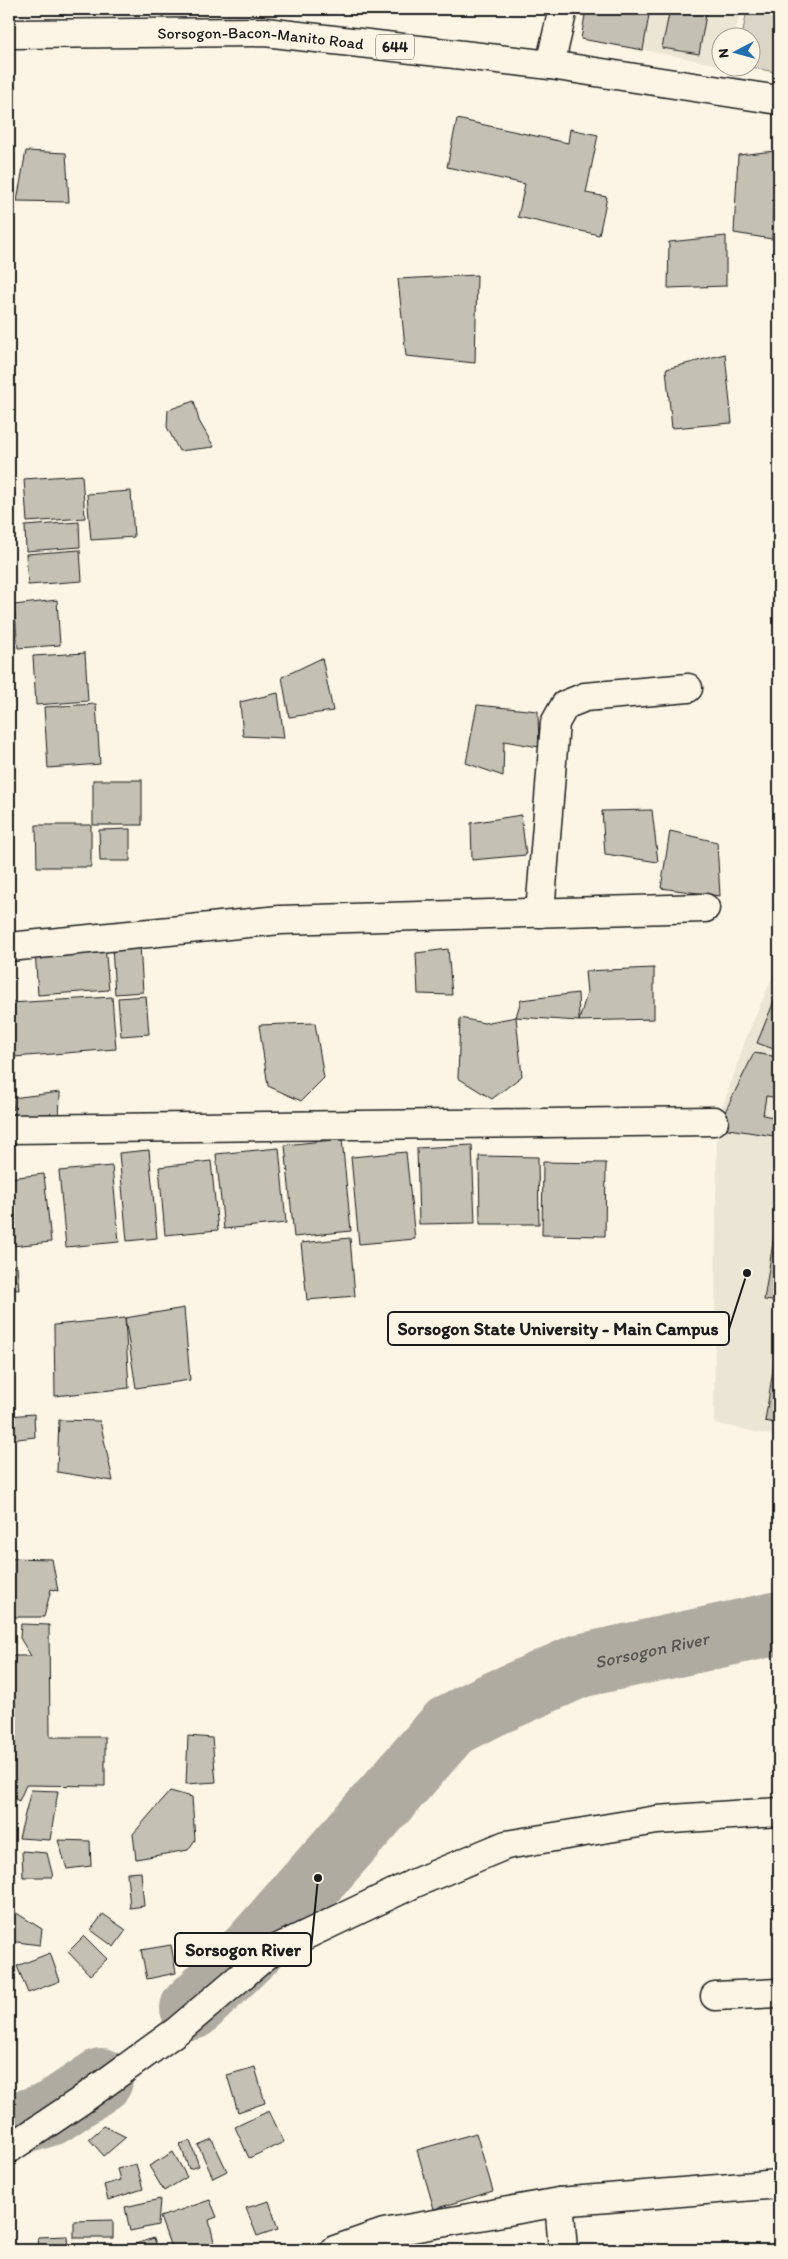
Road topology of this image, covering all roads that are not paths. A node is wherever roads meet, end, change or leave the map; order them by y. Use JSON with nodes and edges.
{"nodes":[{"id":1,"x":563,"y":9,"type":"edge"},
{"id":2,"x":9,"y":34,"type":"edge"},
{"id":3,"x":550,"y":65,"type":"junction"},
{"id":4,"x":779,"y":100,"type":"edge"},
{"id":5,"x":688,"y":688,"type":"dead end"},
{"id":6,"x":705,"y":908,"type":"dead end"},
{"id":7,"x":540,"y":913,"type":"junction"},
{"id":8,"x":9,"y":947,"type":"edge"},
{"id":9,"x":714,"y":1121,"type":"dead end"},
{"id":10,"x":9,"y":1129,"type":"edge"},
{"id":11,"x":779,"y":1812,"type":"edge"},
{"id":12,"x":779,"y":1993,"type":"edge"},
{"id":13,"x":715,"y":1996,"type":"dead end"},
{"id":14,"x":9,"y":2149,"type":"edge"},
{"id":15,"x":779,"y":2184,"type":"edge"},
{"id":16,"x":559,"y":2202,"type":"junction"},
{"id":17,"x":335,"y":2250,"type":"edge"},
{"id":18,"x":562,"y":2250,"type":"edge"}],
"edges":[{"from":1,"to":3,"type":"street"},
{"from":2,"to":3,"type":"street","name":"Sorsogon-Bacon-Manito Road","number":"644"},
{"from":3,"to":4,"type":"street","name":"Sorsogon-Bacon-Manito Road","number":"644"},
{"from":5,"to":7,"type":"street"},
{"from":6,"to":7,"type":"street"},
{"from":7,"to":8,"type":"street"},
{"from":9,"to":10,"type":"street"},
{"from":11,"to":14,"type":"street"},
{"from":12,"to":13,"type":"street"},
{"from":15,"to":16,"type":"street"},
{"from":16,"to":17,"type":"street"},
{"from":16,"to":18,"type":"street"}]}
